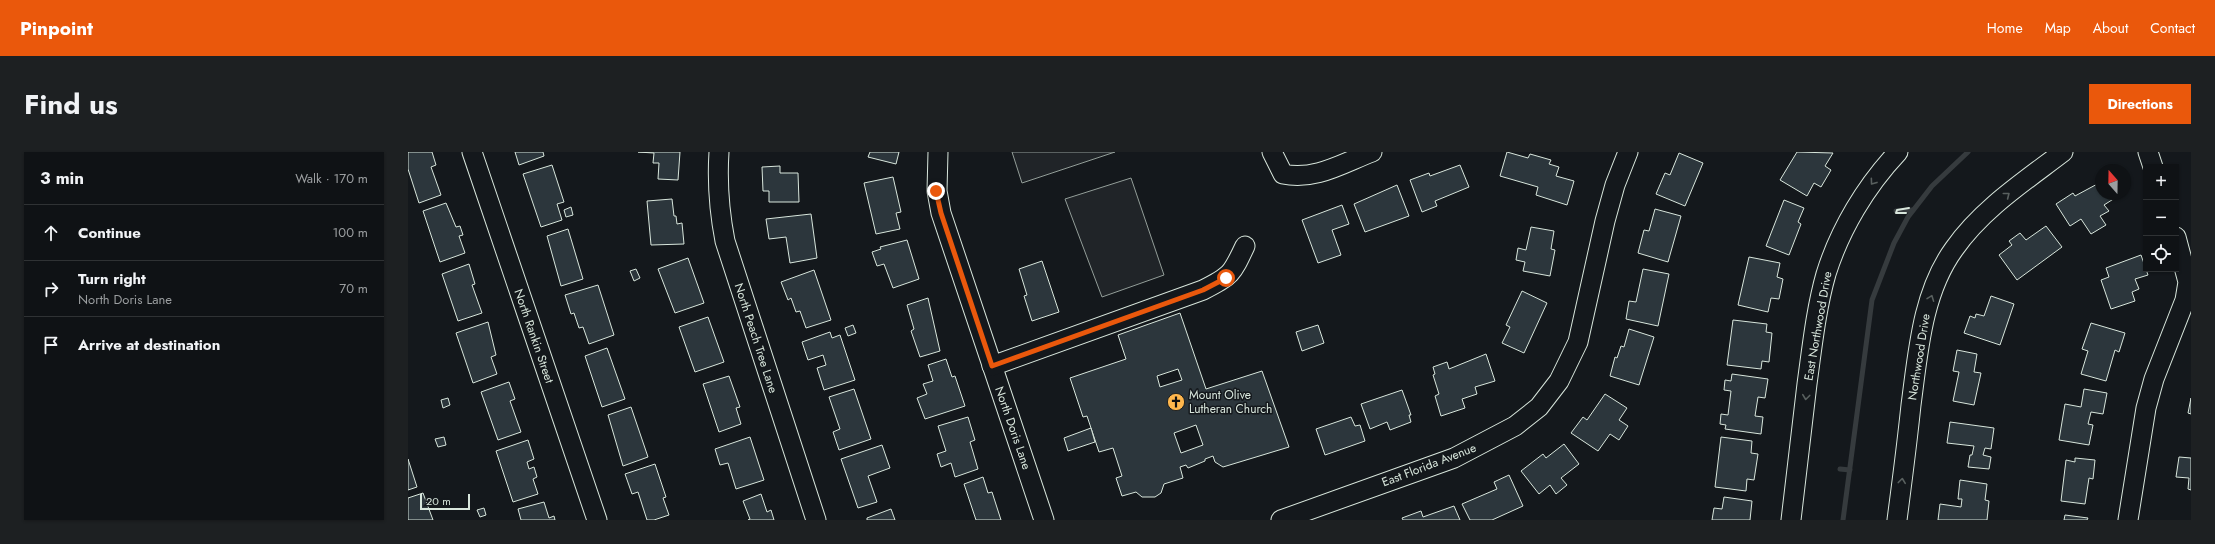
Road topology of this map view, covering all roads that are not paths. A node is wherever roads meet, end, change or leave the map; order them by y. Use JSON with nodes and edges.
{"nodes":[{"id":1,"x":472,"y":152,"type":"edge"},
{"id":2,"x":719,"y":152,"type":"edge"},
{"id":3,"x":938,"y":152,"type":"edge"},
{"id":4,"x":1272,"y":152,"type":"edge"},
{"id":5,"x":1372,"y":152,"type":"edge"},
{"id":6,"x":1628,"y":152,"type":"edge"},
{"id":7,"x":1898,"y":152,"type":"edge"},
{"id":8,"x":2063,"y":152,"type":"edge"},
{"id":9,"x":2148,"y":152,"type":"edge"},
{"id":10,"x":2152,"y":164,"type":"edge"},
{"id":11,"x":1245,"y":246,"type":"dead end"},
{"id":12,"x":2179,"y":248,"type":"edge"},
{"id":13,"x":992,"y":366,"type":"junction"},
{"id":14,"x":597,"y":520,"type":"edge"},
{"id":15,"x":816,"y":520,"type":"edge"},
{"id":16,"x":1044,"y":520,"type":"edge"},
{"id":17,"x":1281,"y":520,"type":"edge"},
{"id":18,"x":1791,"y":520,"type":"edge"},
{"id":19,"x":1897,"y":520,"type":"edge"},
{"id":20,"x":2128,"y":520,"type":"edge"}],
"edges":[{"from":1,"to":14,"type":"street","name":"North Rankin Street"},
{"from":2,"to":15,"type":"street","name":"North Peach Tree Lane"},
{"from":3,"to":13,"type":"street","name":"North Doris Lane"},
{"from":4,"to":5,"type":"street"},
{"from":6,"to":17,"type":"street","name":"East Florida Avenue"},
{"from":7,"to":18,"type":"street","name":"East Northwood Drive","one_way":true},
{"from":19,"to":8,"type":"street","name":"Northwood Drive","one_way":true},
{"from":9,"to":10,"type":"street"},
{"from":11,"to":13,"type":"street"},
{"from":12,"to":20,"type":"street"},
{"from":13,"to":16,"type":"street","name":"North Doris Lane"}]}
